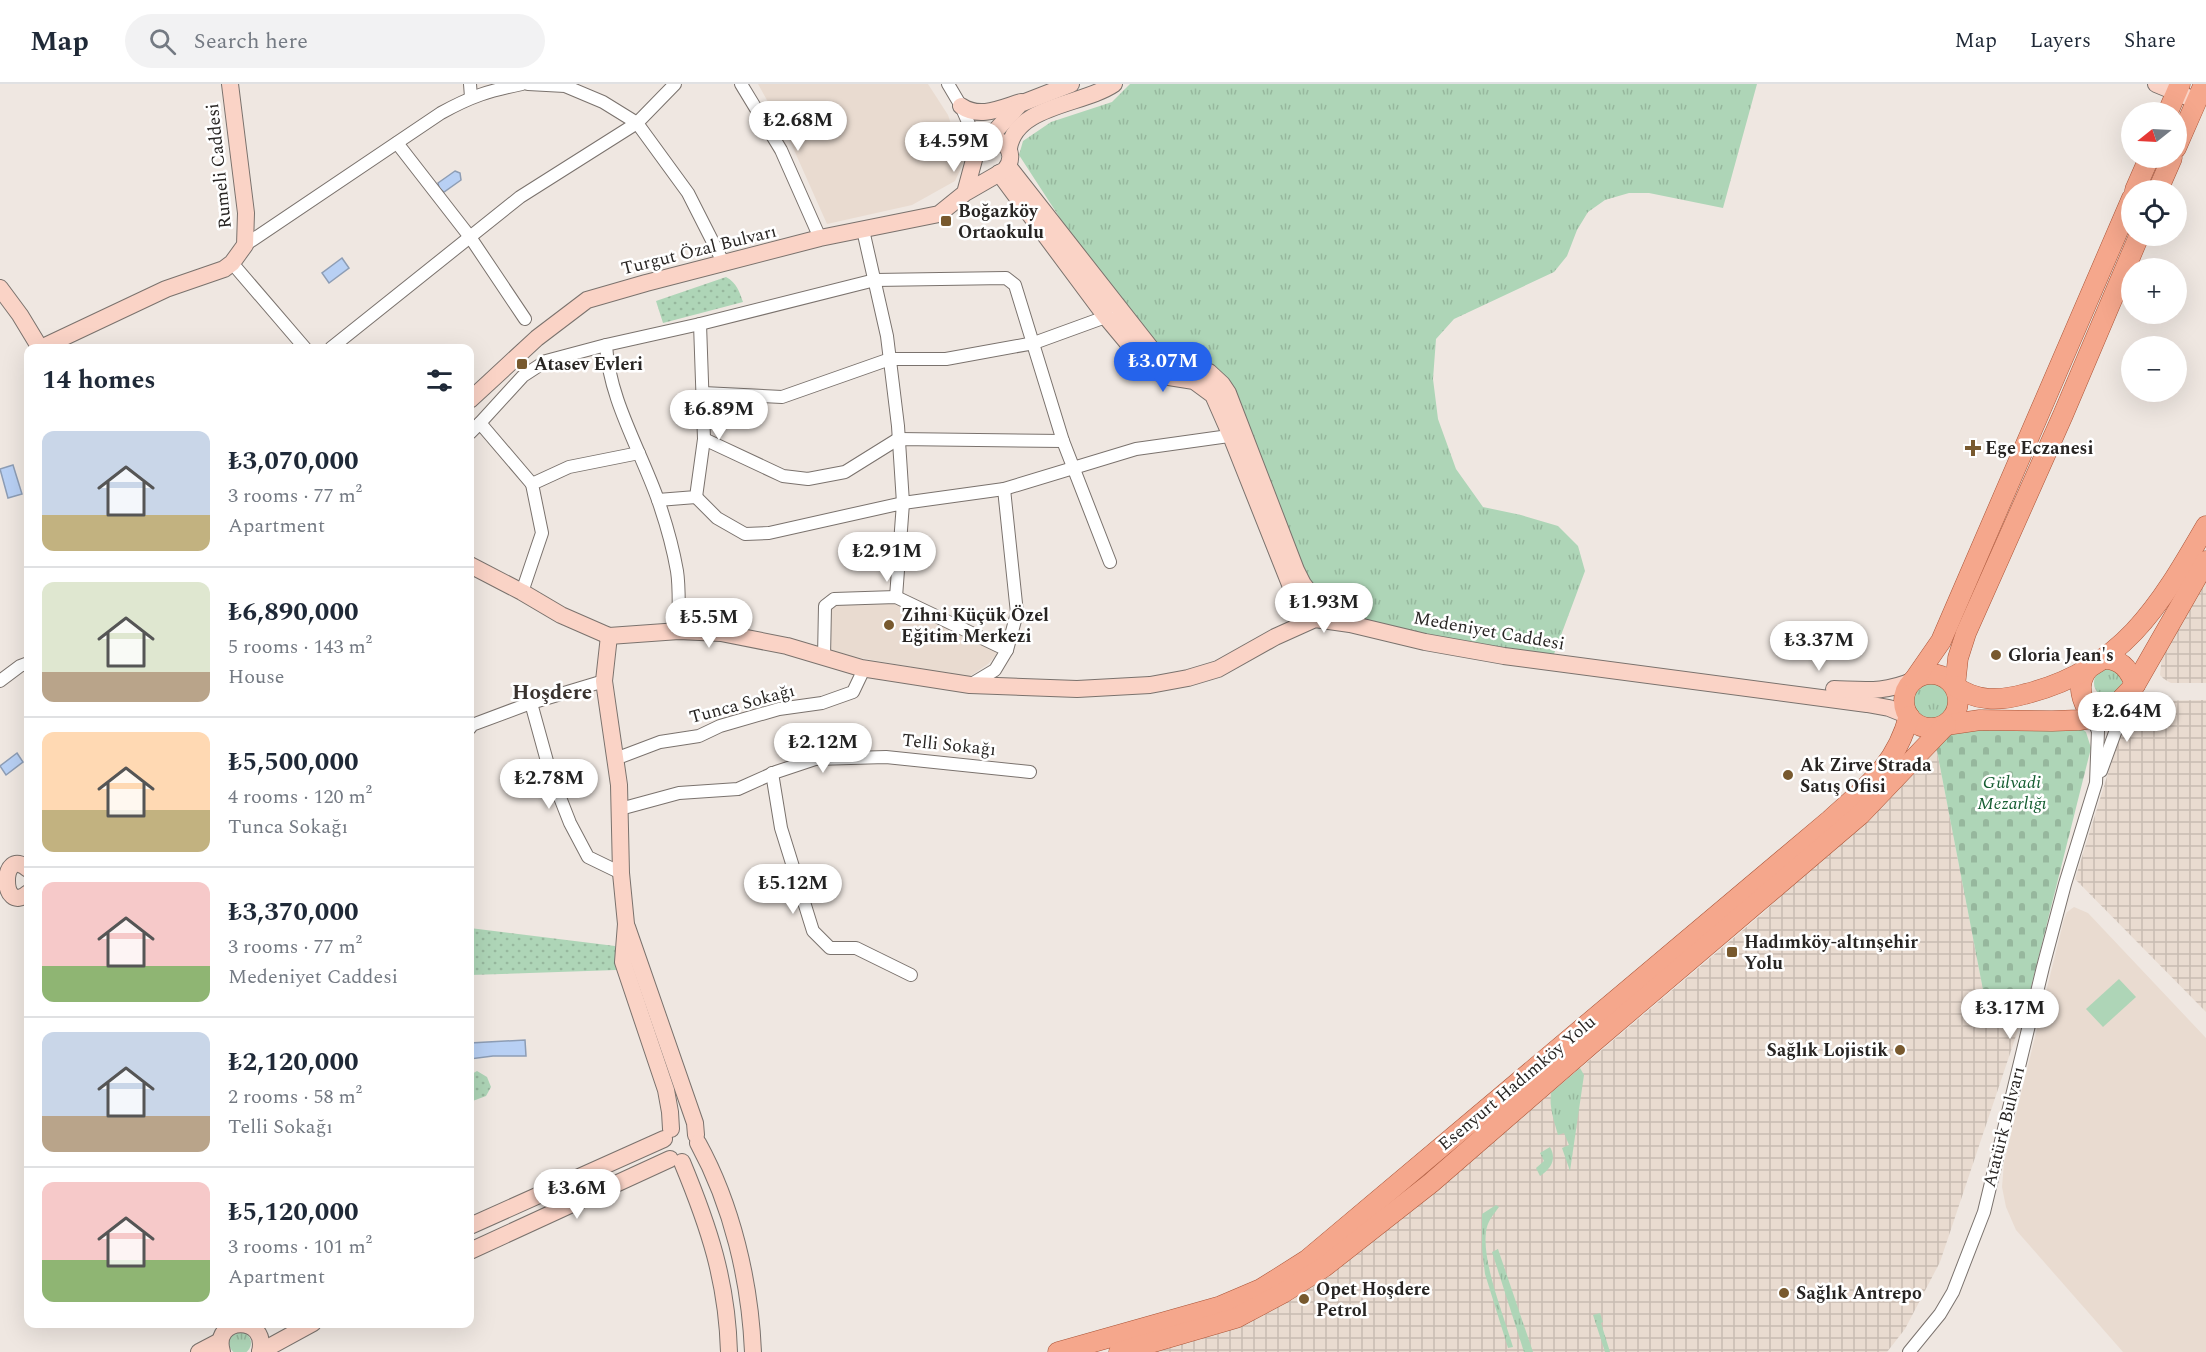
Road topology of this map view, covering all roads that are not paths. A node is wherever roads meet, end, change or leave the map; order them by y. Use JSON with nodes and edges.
{"nodes":[{"id":1,"x":230,"y":84,"type":"edge"},
{"id":2,"x":522,"y":84,"type":"edge"},
{"id":3,"x":528,"y":84,"type":"edge"},
{"id":4,"x":675,"y":84,"type":"edge"},
{"id":5,"x":741,"y":84,"type":"edge"},
{"id":6,"x":948,"y":84,"type":"edge"},
{"id":7,"x":1071,"y":84,"type":"edge"},
{"id":8,"x":1114,"y":84,"type":"edge"},
{"id":9,"x":2156,"y":84,"type":"edge"},
{"id":10,"x":2193,"y":89,"type":"edge"},
{"id":11,"x":471,"y":90,"type":"edge"},
{"id":12,"x":1025,"y":101,"type":"junction"},
{"id":13,"x":2179,"y":102,"type":"edge"},
{"id":14,"x":961,"y":106,"type":"junction"},
{"id":15,"x":2187,"y":110,"type":"edge"},
{"id":16,"x":637,"y":123,"type":"junction"},
{"id":17,"x":983,"y":142,"type":"junction"},
{"id":18,"x":397,"y":143,"type":"junction"},
{"id":19,"x":1009,"y":148,"type":"junction"},
{"id":20,"x":975,"y":162,"type":"junction"},
{"id":21,"x":1001,"y":171,"type":"junction"},
{"id":22,"x":965,"y":193,"type":"junction"},
{"id":23,"x":2121,"y":224,"type":"edge"},
{"id":24,"x":863,"y":230,"type":"junction"},
{"id":25,"x":470,"y":237,"type":"junction"},
{"id":26,"x":820,"y":238,"type":"junction"},
{"id":27,"x":245,"y":245,"type":"junction"},
{"id":28,"x":2135,"y":246,"type":"edge"},
{"id":29,"x":232,"y":263,"type":"junction"},
{"id":30,"x":724,"y":264,"type":"junction"},
{"id":31,"x":875,"y":280,"type":"junction"},
{"id":32,"x":0,"y":288,"type":"edge"},
{"id":33,"x":1113,"y":315,"type":"junction"},
{"id":34,"x":525,"y":319,"type":"dead end"},
{"id":35,"x":700,"y":324,"type":"junction"},
{"id":36,"x":38,"y":344,"type":"edge"},
{"id":37,"x":49,"y":344,"type":"edge"},
{"id":38,"x":302,"y":344,"type":"edge"},
{"id":39,"x":336,"y":344,"type":"edge"},
{"id":40,"x":1034,"y":344,"type":"junction"},
{"id":41,"x":606,"y":345,"type":"junction"},
{"id":42,"x":890,"y":359,"type":"junction"},
{"id":43,"x":703,"y":393,"type":"junction"},
{"id":44,"x":474,"y":395,"type":"edge"},
{"id":45,"x":480,"y":423,"type":"junction"},
{"id":46,"x":474,"y":429,"type":"edge"},
{"id":47,"x":1238,"y":435,"type":"junction"},
{"id":48,"x":704,"y":439,"type":"junction"},
{"id":49,"x":898,"y":439,"type":"junction"},
{"id":50,"x":1063,"y":441,"type":"junction"},
{"id":51,"x":639,"y":453,"type":"junction"},
{"id":52,"x":1074,"y":469,"type":"junction"},
{"id":53,"x":532,"y":484,"type":"junction"},
{"id":54,"x":1004,"y":489,"type":"junction"},
{"id":55,"x":696,"y":497,"type":"junction"},
{"id":56,"x":658,"y":500,"type":"junction"},
{"id":57,"x":903,"y":503,"type":"junction"},
{"id":58,"x":2206,"y":526,"type":"edge"},
{"id":59,"x":2206,"y":561,"type":"edge"},
{"id":60,"x":1110,"y":562,"type":"dead end"},
{"id":61,"x":474,"y":567,"type":"edge"},
{"id":62,"x":522,"y":592,"type":"junction"},
{"id":63,"x":896,"y":597,"type":"junction"},
{"id":64,"x":1315,"y":619,"type":"junction"},
{"id":65,"x":679,"y":631,"type":"junction"},
{"id":66,"x":609,"y":636,"type":"junction"},
{"id":67,"x":1007,"y":650,"type":"junction"},
{"id":68,"x":824,"y":657,"type":"junction"},
{"id":69,"x":24,"y":664,"type":"edge"},
{"id":70,"x":2097,"y":664,"type":"junction"},
{"id":71,"x":864,"y":669,"type":"junction"},
{"id":72,"x":1914,"y":680,"type":"junction"},
{"id":73,"x":0,"y":681,"type":"edge"},
{"id":74,"x":604,"y":681,"type":"junction"},
{"id":75,"x":1729,"y":684,"type":"junction"},
{"id":76,"x":970,"y":685,"type":"junction"},
{"id":77,"x":1955,"y":687,"type":"junction"},
{"id":78,"x":2133,"y":689,"type":"junction"},
{"id":79,"x":531,"y":703,"type":"junction"},
{"id":80,"x":1909,"y":717,"type":"junction"},
{"id":81,"x":2092,"y":718,"type":"junction"},
{"id":82,"x":474,"y":724,"type":"edge"},
{"id":83,"x":1946,"y":725,"type":"junction"},
{"id":84,"x":615,"y":759,"type":"junction"},
{"id":85,"x":1030,"y":772,"type":"dead end"},
{"id":86,"x":772,"y":773,"type":"junction"},
{"id":87,"x":2096,"y":783,"type":"junction"},
{"id":88,"x":620,"y":809,"type":"junction"},
{"id":89,"x":4,"y":867,"type":"edge"},
{"id":90,"x":24,"y":867,"type":"edge"},
{"id":91,"x":621,"y":873,"type":"junction"},
{"id":92,"x":2,"y":890,"type":"edge"},
{"id":93,"x":24,"y":895,"type":"edge"},
{"id":94,"x":626,"y":924,"type":"junction"},
{"id":95,"x":911,"y":975,"type":"dead end"},
{"id":96,"x":667,"y":1134,"type":"junction"},
{"id":97,"x":697,"y":1139,"type":"junction"},
{"id":98,"x":676,"y":1160,"type":"junction"},
{"id":99,"x":474,"y":1224,"type":"edge"},
{"id":100,"x":1339,"y":1245,"type":"junction"},
{"id":101,"x":474,"y":1249,"type":"edge"},
{"id":102,"x":227,"y":1328,"type":"edge"},
{"id":103,"x":255,"y":1328,"type":"edge"},
{"id":104,"x":304,"y":1328,"type":"edge"},
{"id":105,"x":221,"y":1347,"type":"edge"},
{"id":106,"x":199,"y":1352,"type":"edge"},
{"id":107,"x":260,"y":1352,"type":"edge"},
{"id":108,"x":729,"y":1352,"type":"edge"},
{"id":109,"x":753,"y":1352,"type":"edge"},
{"id":110,"x":1058,"y":1352,"type":"edge"},
{"id":111,"x":1119,"y":1352,"type":"edge"},
{"id":112,"x":1909,"y":1352,"type":"edge"}],
"edges":[{"from":1,"to":27,"type":"street","name":"Rumeli Caddesi"},
{"from":2,"to":11,"type":"street"},
{"from":3,"to":16,"type":"street"},
{"from":4,"to":16,"type":"street"},
{"from":5,"to":26,"type":"street"},
{"from":6,"to":14,"type":"street"},
{"from":7,"to":12,"type":"street"},
{"from":8,"to":19,"type":"street"},
{"from":9,"to":10,"type":"street"},
{"from":10,"to":13,"type":"main road"},
{"from":10,"to":15,"type":"main road"},
{"from":11,"to":18,"type":"street"},
{"from":12,"to":14,"type":"street"},
{"from":12,"to":17,"type":"street"},
{"from":14,"to":17,"type":"street"},
{"from":16,"to":25,"type":"street"},
{"from":16,"to":30,"type":"street"},
{"from":17,"to":19,"type":"street"},
{"from":17,"to":20,"type":"street"},
{"from":18,"to":25,"type":"street"},
{"from":18,"to":27,"type":"street"},
{"from":19,"to":21,"type":"street"},
{"from":20,"to":21,"type":"street"},
{"from":20,"to":22,"type":"street"},
{"from":21,"to":22,"type":"street","name":"Turgut Özal Bulvarı"},
{"from":21,"to":33,"type":"street"},
{"from":22,"to":24,"type":"street","name":"Turgut Özal Bulvarı"},
{"from":23,"to":72,"type":"main road"},
{"from":24,"to":26,"type":"street","name":"Turgut Özal Bulvarı"},
{"from":24,"to":31,"type":"street"},
{"from":25,"to":34,"type":"street"},
{"from":25,"to":39,"type":"street"},
{"from":26,"to":30,"type":"street","name":"Turgut Özal Bulvarı"},
{"from":27,"to":29,"type":"street"},
{"from":28,"to":77,"type":"main road"},
{"from":29,"to":37,"type":"street"},
{"from":29,"to":38,"type":"street"},
{"from":30,"to":44,"type":"street","name":"Turgut Özal Bulvarı"},
{"from":31,"to":35,"type":"street"},
{"from":31,"to":40,"type":"street"},
{"from":31,"to":42,"type":"street"},
{"from":32,"to":36,"type":"street"},
{"from":33,"to":40,"type":"street"},
{"from":33,"to":47,"type":"street"},
{"from":35,"to":41,"type":"street"},
{"from":35,"to":43,"type":"street"},
{"from":40,"to":42,"type":"street"},
{"from":40,"to":50,"type":"street"},
{"from":41,"to":45,"type":"street"},
{"from":41,"to":51,"type":"street"},
{"from":42,"to":43,"type":"street"},
{"from":42,"to":49,"type":"street"},
{"from":43,"to":48,"type":"street"},
{"from":45,"to":46,"type":"street"},
{"from":45,"to":53,"type":"street"},
{"from":47,"to":52,"type":"street"},
{"from":47,"to":64,"type":"street"},
{"from":48,"to":49,"type":"street"},
{"from":48,"to":55,"type":"street"},
{"from":49,"to":50,"type":"street"},
{"from":49,"to":57,"type":"street"},
{"from":50,"to":52,"type":"street"},
{"from":51,"to":53,"type":"street"},
{"from":51,"to":56,"type":"street"},
{"from":52,"to":54,"type":"street"},
{"from":52,"to":60,"type":"street"},
{"from":53,"to":62,"type":"street"},
{"from":54,"to":57,"type":"street"},
{"from":54,"to":67,"type":"street"},
{"from":55,"to":56,"type":"street"},
{"from":55,"to":57,"type":"street"},
{"from":56,"to":65,"type":"street"},
{"from":57,"to":63,"type":"street"},
{"from":58,"to":70,"type":"main road"},
{"from":59,"to":78,"type":"main road","name":"Atatürk Bulvarı"},
{"from":61,"to":62,"type":"street"},
{"from":62,"to":66,"type":"street"},
{"from":63,"to":67,"type":"street"},
{"from":63,"to":68,"type":"street"},
{"from":64,"to":75,"type":"street","name":"Medeniyet Caddesi"},
{"from":64,"to":76,"type":"street"},
{"from":65,"to":66,"type":"street"},
{"from":65,"to":68,"type":"street"},
{"from":66,"to":74,"type":"street"},
{"from":67,"to":76,"type":"street"},
{"from":68,"to":71,"type":"street"},
{"from":69,"to":73,"type":"street"},
{"from":70,"to":77,"type":"main road"},
{"from":70,"to":78,"type":"main road"},
{"from":70,"to":81,"type":"main road"},
{"from":71,"to":76,"type":"street"},
{"from":71,"to":84,"type":"street","name":"Tunca Sokağı"},
{"from":72,"to":75,"type":"street"},
{"from":72,"to":77,"type":"main road"},
{"from":72,"to":80,"type":"main road"},
{"from":74,"to":79,"type":"street"},
{"from":74,"to":84,"type":"street"},
{"from":75,"to":80,"type":"street"},
{"from":77,"to":83,"type":"main road"},
{"from":78,"to":81,"type":"main road","name":"Atatürk Bulvarı"},
{"from":78,"to":87,"type":"street","name":"Atatürk Bulvarı"},
{"from":79,"to":82,"type":"street"},
{"from":79,"to":91,"type":"street"},
{"from":80,"to":83,"type":"main road"},
{"from":80,"to":100,"type":"main road","name":"Esenyurt Hadımköy Yolu"},
{"from":81,"to":83,"type":"main road","name":"Atatürk Bulvarı"},
{"from":81,"to":87,"type":"street","name":"Atatürk Bulvarı"},
{"from":83,"to":100,"type":"main road","name":"Esenyurt Hadımköy Yolu"},
{"from":84,"to":88,"type":"street"},
{"from":85,"to":86,"type":"street","name":"Telli Sokağı"},
{"from":86,"to":88,"type":"street","name":"Telli Sokağı"},
{"from":86,"to":95,"type":"street"},
{"from":87,"to":112,"type":"street","name":"Atatürk Bulvarı"},
{"from":88,"to":91,"type":"street"},
{"from":89,"to":90,"type":"street"},
{"from":89,"to":92,"type":"street"},
{"from":91,"to":94,"type":"street"},
{"from":92,"to":93,"type":"street"},
{"from":94,"to":96,"type":"street"},
{"from":94,"to":97,"type":"street"},
{"from":96,"to":97,"type":"street"},
{"from":96,"to":98,"type":"street"},
{"from":96,"to":99,"type":"street"},
{"from":97,"to":98,"type":"street"},
{"from":97,"to":109,"type":"street"},
{"from":98,"to":101,"type":"street"},
{"from":98,"to":108,"type":"street"},
{"from":100,"to":110,"type":"main road","name":"Esenyurt Hadımköy Yolu"},
{"from":100,"to":111,"type":"main road","name":"Esenyurt Hadımköy Yolu"},
{"from":102,"to":105,"type":"street"},
{"from":103,"to":107,"type":"street"},
{"from":104,"to":107,"type":"street"},
{"from":105,"to":106,"type":"street"}]}
